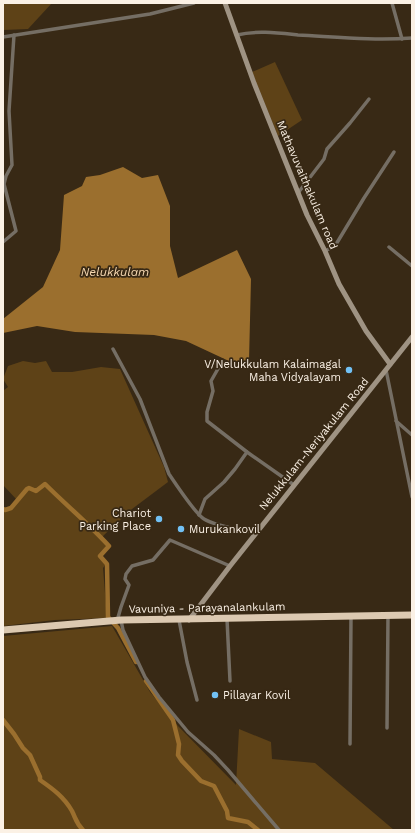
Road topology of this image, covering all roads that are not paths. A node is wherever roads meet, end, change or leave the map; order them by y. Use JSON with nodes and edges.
{"nodes":[{"id":1,"x":194,"y":3,"type":"edge"},
{"id":2,"x":226,"y":3,"type":"edge"},
{"id":3,"x":392,"y":3,"type":"edge"},
{"id":4,"x":14,"y":35,"type":"junction"},
{"id":5,"x":237,"y":35,"type":"junction"},
{"id":6,"x":3,"y":37,"type":"edge"},
{"id":7,"x":412,"y":38,"type":"edge"},
{"id":8,"x":402,"y":39,"type":"junction"},
{"id":9,"x":369,"y":99,"type":"dead end"},
{"id":10,"x":394,"y":152,"type":"dead end"},
{"id":11,"x":298,"y":193,"type":"junction"},
{"id":12,"x":3,"y":242,"type":"edge"},
{"id":13,"x":388,"y":247,"type":"dead end"},
{"id":14,"x":325,"y":252,"type":"junction"},
{"id":15,"x":412,"y":266,"type":"edge"},
{"id":16,"x":412,"y":337,"type":"edge"},
{"id":17,"x":113,"y":349,"type":"dead end"},
{"id":18,"x":390,"y":364,"type":"junction"},
{"id":19,"x":219,"y":367,"type":"dead end"},
{"id":20,"x":386,"y":370,"type":"junction"},
{"id":21,"x":396,"y":421,"type":"junction"},
{"id":22,"x":412,"y":435,"type":"edge"},
{"id":23,"x":247,"y":452,"type":"junction"},
{"id":24,"x":294,"y":485,"type":"junction"},
{"id":25,"x":412,"y":497,"type":"edge"},
{"id":26,"x":199,"y":515,"type":"junction"},
{"id":27,"x":256,"y":533,"type":"junction"},
{"id":28,"x":230,"y":566,"type":"junction"},
{"id":29,"x":412,"y":615,"type":"edge"},
{"id":30,"x":351,"y":616,"type":"junction"},
{"id":31,"x":388,"y":616,"type":"junction"},
{"id":32,"x":227,"y":619,"type":"junction"},
{"id":33,"x":179,"y":620,"type":"junction"},
{"id":34,"x":189,"y":620,"type":"junction"},
{"id":35,"x":119,"y":621,"type":"junction"},
{"id":36,"x":3,"y":630,"type":"edge"},
{"id":37,"x":230,"y":681,"type":"dead end"},
{"id":38,"x":197,"y":700,"type":"dead end"},
{"id":39,"x":387,"y":728,"type":"dead end"},
{"id":40,"x":350,"y":744,"type":"dead end"},
{"id":41,"x":279,"y":830,"type":"edge"}],
"edges":[{"from":1,"to":4,"type":"street"},
{"from":2,"to":5,"type":"street","name":"Mathavuvaithakulam road"},
{"from":3,"to":8,"type":"street"},
{"from":4,"to":6,"type":"street"},
{"from":4,"to":12,"type":"street"},
{"from":5,"to":8,"type":"street"},
{"from":5,"to":11,"type":"street","name":"Mathavuvaithakulam road"},
{"from":7,"to":8,"type":"street"},
{"from":9,"to":11,"type":"street"},
{"from":10,"to":14,"type":"street"},
{"from":11,"to":14,"type":"street","name":"Mathavuvaithakulam road"},
{"from":13,"to":15,"type":"street"},
{"from":14,"to":18,"type":"street","name":"Mathavuvaithakulam road"},
{"from":16,"to":18,"type":"street","name":"Nelukkulam-Neriyakulam Road"},
{"from":17,"to":26,"type":"street"},
{"from":18,"to":20,"type":"street","name":"Nelukkulam-Neriyakulam Road"},
{"from":19,"to":23,"type":"street"},
{"from":20,"to":21,"type":"street"},
{"from":20,"to":24,"type":"street","name":"Nelukkulam-Neriyakulam Road"},
{"from":21,"to":22,"type":"street"},
{"from":21,"to":25,"type":"street"},
{"from":23,"to":24,"type":"street"},
{"from":23,"to":26,"type":"street"},
{"from":24,"to":27,"type":"street","name":"Nelukkulam-Neriyakulam Road"},
{"from":26,"to":27,"type":"street"},
{"from":27,"to":28,"type":"street","name":"Nelukkulam-Neriyakulam Road"},
{"from":28,"to":34,"type":"street","name":"Nelukkulam-Neriyakulam Road"},
{"from":28,"to":35,"type":"street"},
{"from":29,"to":31,"type":"highway","name":"Vavuniya - Parayanalankulam"},
{"from":30,"to":31,"type":"highway","name":"Vavuniya - Parayanalankulam"},
{"from":30,"to":32,"type":"highway","name":"Vavuniya - Parayanalankulam"},
{"from":30,"to":40,"type":"street"},
{"from":31,"to":39,"type":"street"},
{"from":32,"to":34,"type":"highway","name":"Vavuniya - Parayanalankulam"},
{"from":32,"to":37,"type":"street"},
{"from":33,"to":34,"type":"highway","name":"Vavuniya - Parayanalankulam"},
{"from":33,"to":35,"type":"highway","name":"Vavuniya - Parayanalankulam"},
{"from":33,"to":38,"type":"street"},
{"from":35,"to":36,"type":"highway","name":"Vavuniya - Parayanalankulam"},
{"from":35,"to":41,"type":"street"}]}
